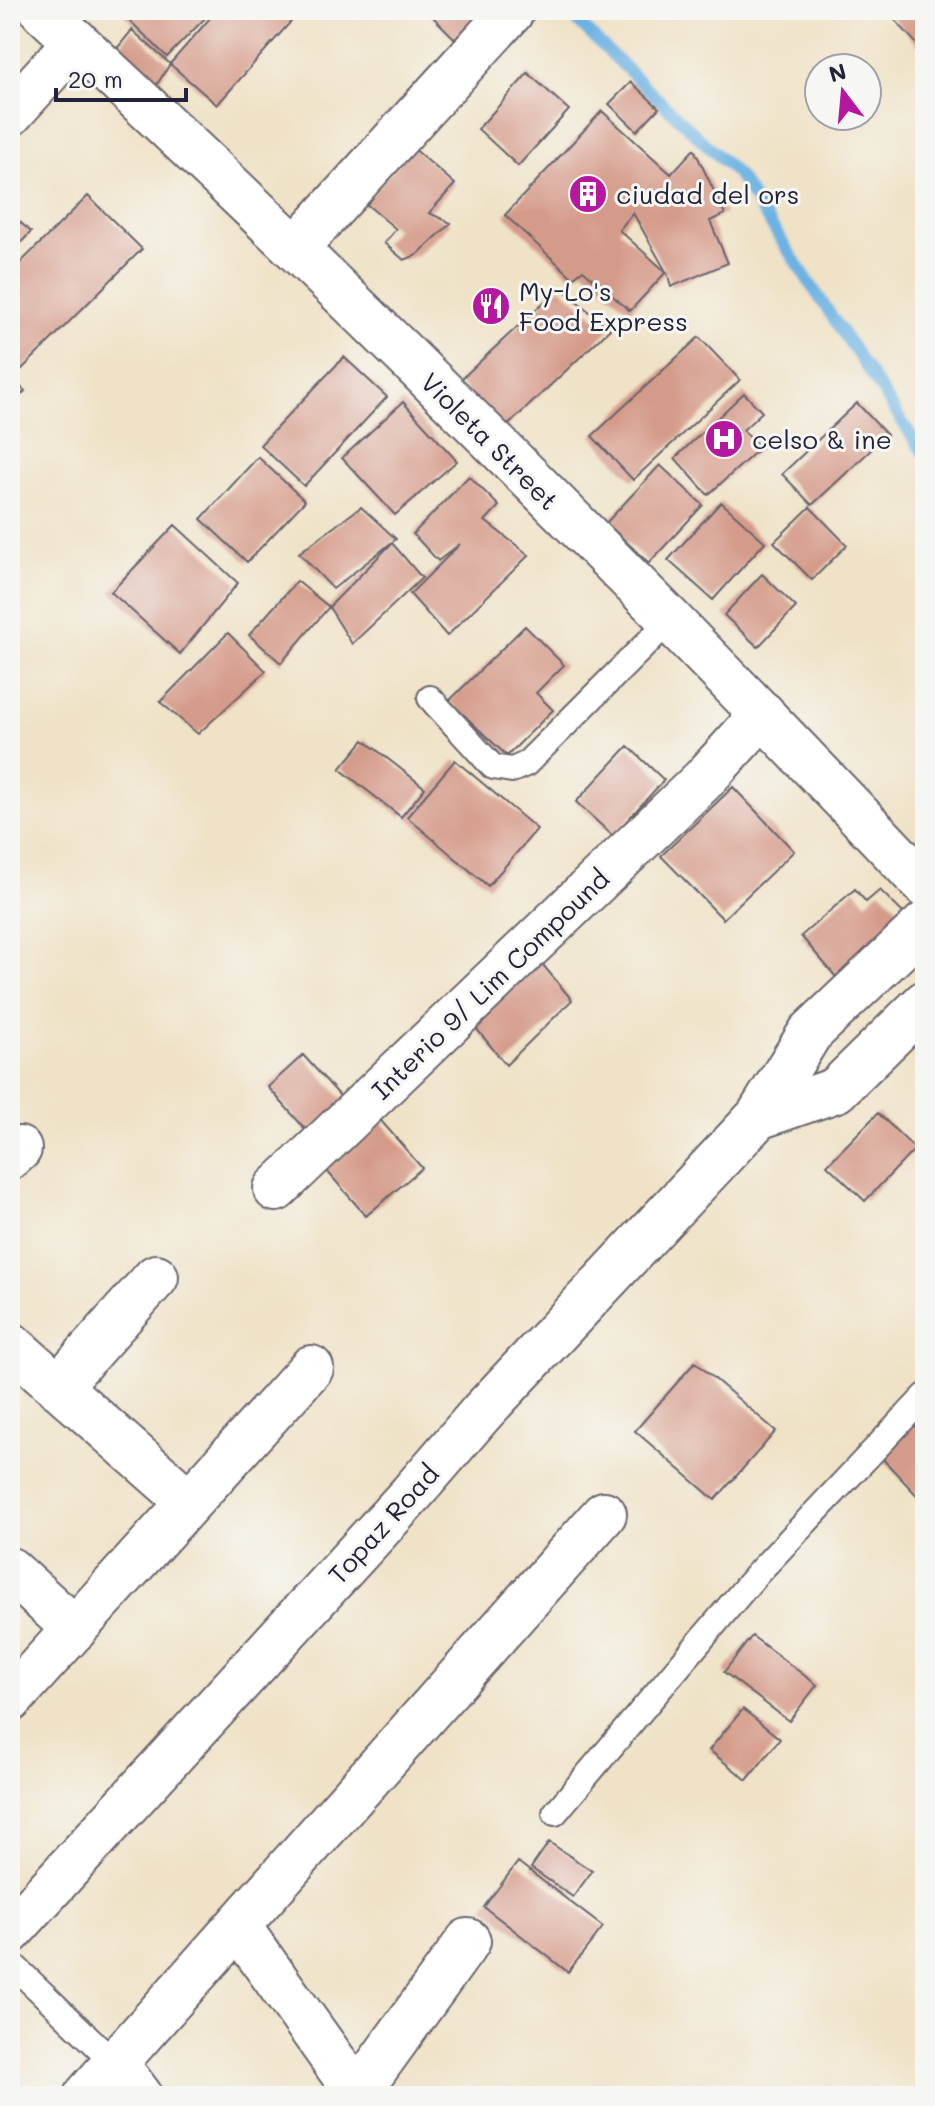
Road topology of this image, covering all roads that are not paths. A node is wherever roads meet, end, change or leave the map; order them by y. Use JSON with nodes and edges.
{"nodes":[{"id":1,"x":42,"y":10,"type":"edge"},
{"id":2,"x":511,"y":12,"type":"edge"},
{"id":3,"x":76,"y":41,"type":"junction"},
{"id":4,"x":10,"y":114,"type":"edge"},
{"id":5,"x":296,"y":248,"type":"junction"},
{"id":6,"x":670,"y":620,"type":"junction"},
{"id":7,"x":430,"y":698,"type":"dead end"},
{"id":8,"x":763,"y":714,"type":"junction"},
{"id":9,"x":925,"y":885,"type":"edge"},
{"id":10,"x":925,"y":924,"type":"edge"},
{"id":11,"x":925,"y":1003,"type":"edge"},
{"id":12,"x":758,"y":1117,"type":"junction"},
{"id":13,"x":276,"y":1189,"type":"dead end"},
{"id":14,"x":156,"y":1277,"type":"dead end"},
{"id":15,"x":10,"y":1344,"type":"edge"},
{"id":16,"x":311,"y":1368,"type":"dead end"},
{"id":17,"x":58,"y":1387,"type":"junction"},
{"id":18,"x":925,"y":1396,"type":"edge"},
{"id":19,"x":189,"y":1502,"type":"junction"},
{"id":20,"x":604,"y":1514,"type":"dead end"},
{"id":21,"x":10,"y":1570,"type":"edge"},
{"id":22,"x":75,"y":1629,"type":"junction"},
{"id":23,"x":10,"y":1700,"type":"edge"},
{"id":24,"x":555,"y":1813,"type":"dead end"},
{"id":25,"x":238,"y":1926,"type":"junction"},
{"id":26,"x":10,"y":1932,"type":"edge"},
{"id":27,"x":468,"y":1941,"type":"dead end"},
{"id":28,"x":10,"y":1962,"type":"edge"},
{"id":29,"x":128,"y":2080,"type":"edge"},
{"id":30,"x":358,"y":2095,"type":"edge"},
{"id":31,"x":86,"y":2096,"type":"edge"}],
"edges":[{"from":1,"to":3,"type":"street","name":"Violeta Street"},
{"from":2,"to":5,"type":"street"},
{"from":3,"to":4,"type":"street"},
{"from":3,"to":5,"type":"street","name":"Violeta Street"},
{"from":5,"to":6,"type":"street","name":"Violeta Street"},
{"from":6,"to":7,"type":"lane"},
{"from":6,"to":8,"type":"street","name":"Violeta Street"},
{"from":8,"to":9,"type":"street","name":"Violeta Street"},
{"from":8,"to":13,"type":"street","name":"Interio 9/ Lim Compound"},
{"from":10,"to":12,"type":"street","name":"Topaz Road"},
{"from":11,"to":12,"type":"street","name":"Topaz Road"},
{"from":12,"to":26,"type":"street","name":"Topaz Road"},
{"from":14,"to":17,"type":"street"},
{"from":15,"to":17,"type":"street"},
{"from":16,"to":19,"type":"street"},
{"from":17,"to":19,"type":"street"},
{"from":18,"to":24,"type":"lane"},
{"from":19,"to":22,"type":"street"},
{"from":20,"to":25,"type":"street"},
{"from":21,"to":22,"type":"street"},
{"from":22,"to":23,"type":"street"},
{"from":25,"to":29,"type":"street"},
{"from":25,"to":30,"type":"street"},
{"from":27,"to":30,"type":"street"},
{"from":28,"to":29,"type":"lane"},
{"from":29,"to":31,"type":"street"}]}
